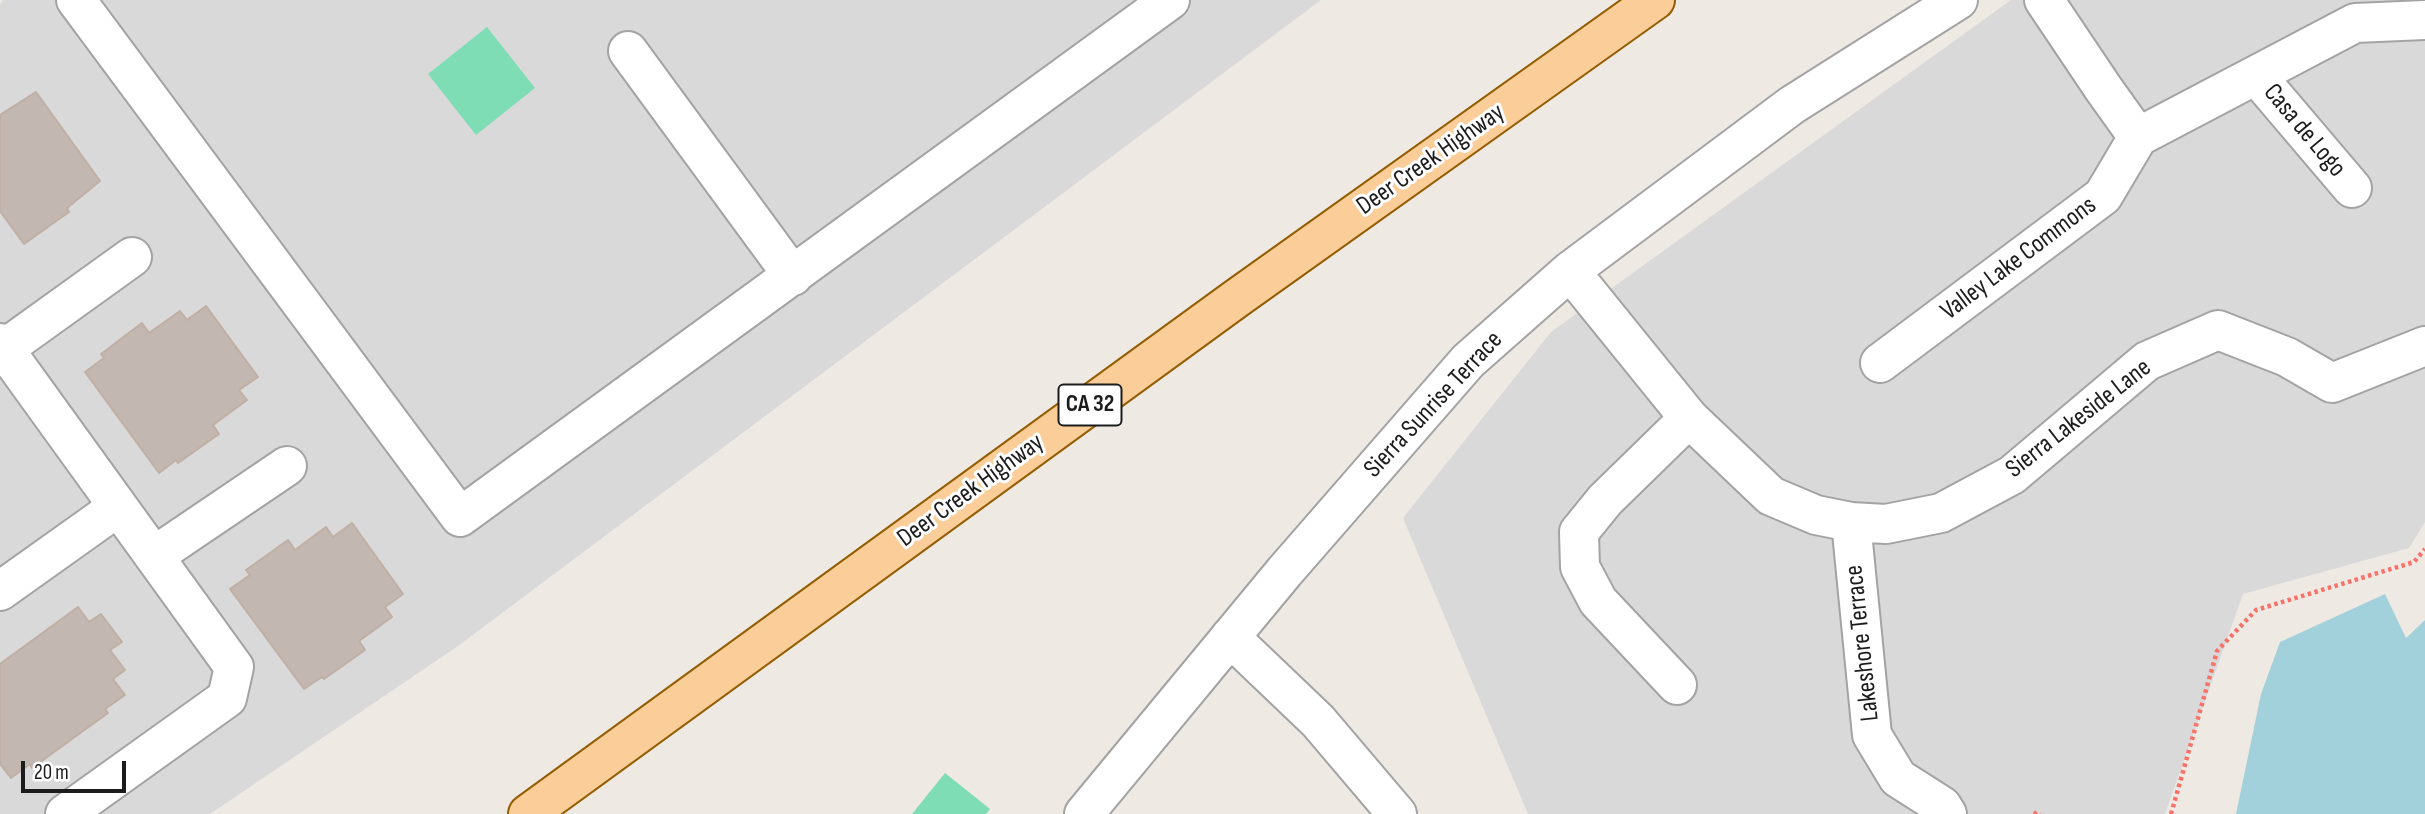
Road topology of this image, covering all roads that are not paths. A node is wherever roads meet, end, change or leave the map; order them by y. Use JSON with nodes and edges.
{"nodes":[{"id":1,"x":76,"y":0,"type":"edge"},
{"id":2,"x":1170,"y":0,"type":"edge"},
{"id":3,"x":1655,"y":0,"type":"edge"},
{"id":4,"x":1958,"y":0,"type":"edge"},
{"id":5,"x":2044,"y":0,"type":"edge"},
{"id":6,"x":2425,"y":20,"type":"edge"},
{"id":7,"x":628,"y":51,"type":"dead end"},
{"id":8,"x":2256,"y":75,"type":"junction"},
{"id":9,"x":2138,"y":137,"type":"junction"},
{"id":10,"x":2352,"y":188,"type":"dead end"},
{"id":11,"x":132,"y":257,"type":"dead end"},
{"id":12,"x":1570,"y":271,"type":"junction"},
{"id":13,"x":793,"y":276,"type":"junction"},
{"id":14,"x":2,"y":346,"type":"edge"},
{"id":15,"x":2425,"y":346,"type":"edge"},
{"id":16,"x":1880,"y":363,"type":"dead end"},
{"id":17,"x":1689,"y":418,"type":"junction"},
{"id":18,"x":287,"y":466,"type":"dead end"},
{"id":19,"x":118,"y":506,"type":"junction"},
{"id":20,"x":1851,"y":523,"type":"junction"},
{"id":21,"x":154,"y":556,"type":"junction"},
{"id":22,"x":0,"y":592,"type":"edge"},
{"id":23,"x":1230,"y":637,"type":"junction"},
{"id":24,"x":1677,"y":685,"type":"dead end"},
{"id":25,"x":65,"y":814,"type":"edge"},
{"id":26,"x":528,"y":814,"type":"edge"},
{"id":27,"x":1084,"y":814,"type":"edge"},
{"id":28,"x":1397,"y":814,"type":"edge"},
{"id":29,"x":1947,"y":814,"type":"edge"}],
"edges":[{"from":1,"to":13,"type":"street"},
{"from":2,"to":13,"type":"street"},
{"from":3,"to":26,"type":"main road","name":"Deer Creek Highway","number":"CA 32"},
{"from":4,"to":12,"type":"street","name":"Sierra Sunrise Terrace"},
{"from":5,"to":9,"type":"street"},
{"from":6,"to":8,"type":"street"},
{"from":7,"to":13,"type":"street"},
{"from":8,"to":9,"type":"street"},
{"from":8,"to":10,"type":"street","name":"Casa de Logo"},
{"from":9,"to":16,"type":"street","name":"Valley Lake Commons"},
{"from":11,"to":14,"type":"street"},
{"from":12,"to":17,"type":"street","name":"Sierra Lakeside Lane"},
{"from":12,"to":23,"type":"street","name":"Sierra Sunrise Terrace"},
{"from":14,"to":19,"type":"street"},
{"from":15,"to":20,"type":"street","name":"Sierra Lakeside Lane"},
{"from":17,"to":20,"type":"street","name":"Sierra Lakeside Lane"},
{"from":17,"to":24,"type":"street"},
{"from":18,"to":21,"type":"street"},
{"from":19,"to":21,"type":"street"},
{"from":19,"to":22,"type":"street"},
{"from":20,"to":29,"type":"street","name":"Lakeshore Terrace"},
{"from":21,"to":25,"type":"street"},
{"from":23,"to":27,"type":"street","name":"Sierra Sunrise Terrace"},
{"from":23,"to":28,"type":"street"}]}
